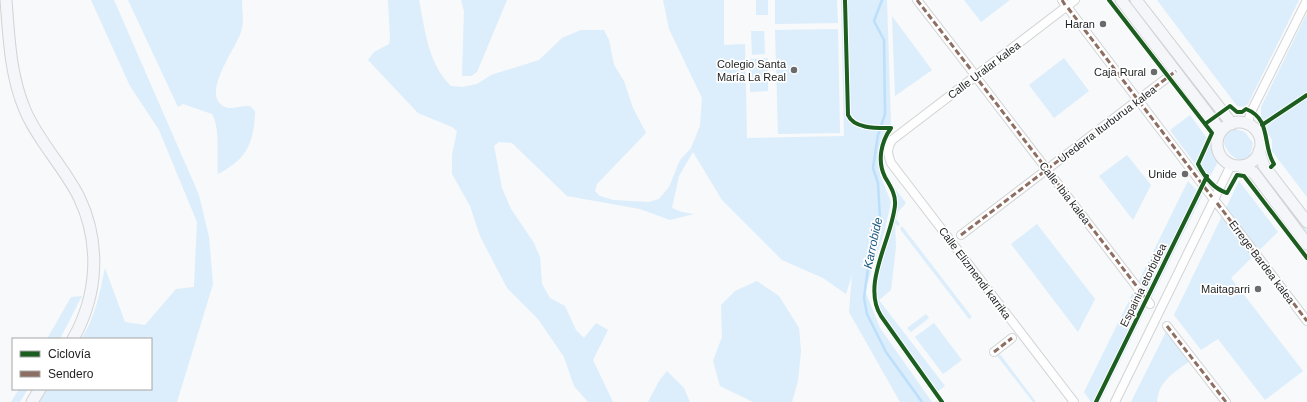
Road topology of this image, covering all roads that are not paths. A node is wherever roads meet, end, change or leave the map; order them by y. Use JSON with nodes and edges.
{"nodes":[{"id":1,"x":6,"y":0,"type":"edge"},
{"id":2,"x":917,"y":0,"type":"edge"},
{"id":3,"x":1075,"y":0,"type":"edge"},
{"id":4,"x":1121,"y":0,"type":"edge"},
{"id":5,"x":1136,"y":0,"type":"edge"},
{"id":6,"x":1307,"y":0,"type":"edge"},
{"id":7,"x":1065,"y":4,"type":"edge"},
{"id":8,"x":972,"y":71,"type":"dead end"},
{"id":9,"x":1176,"y":72,"type":"junction"},
{"id":10,"x":979,"y":81,"type":"dead end"},
{"id":11,"x":1138,"y":100,"type":"junction"},
{"id":12,"x":1232,"y":124,"type":"junction"},
{"id":13,"x":1248,"y":124,"type":"junction"},
{"id":14,"x":1222,"y":131,"type":"junction"},
{"id":15,"x":892,"y":140,"type":"joint"},
{"id":16,"x":1259,"y":151,"type":"junction"},
{"id":17,"x":1236,"y":166,"type":"junction"},
{"id":18,"x":1047,"y":169,"type":"junction"},
{"id":19,"x":1307,"y":222,"type":"edge"},
{"id":20,"x":961,"y":235,"type":"dead end"},
{"id":21,"x":1307,"y":244,"type":"edge"},
{"id":22,"x":1150,"y":304,"type":"dead end"},
{"id":23,"x":1307,"y":321,"type":"edge"},
{"id":24,"x":1167,"y":326,"type":"dead end"},
{"id":25,"x":74,"y":338,"type":"edge"},
{"id":26,"x":1012,"y":338,"type":"dead end"},
{"id":27,"x":994,"y":352,"type":"dead end"},
{"id":28,"x":39,"y":390,"type":"edge"},
{"id":29,"x":32,"y":402,"type":"edge"},
{"id":30,"x":1074,"y":402,"type":"edge"},
{"id":31,"x":1116,"y":402,"type":"edge"},
{"id":32,"x":1226,"y":402,"type":"edge"}],
"edges":[{"from":1,"to":25,"type":"street"},
{"from":2,"to":8,"type":"street"},
{"from":3,"to":15,"type":"street","name":"Calle Uralar kalea"},
{"from":4,"to":9,"type":"street"},
{"from":5,"to":12,"type":"street"},
{"from":6,"to":13,"type":"street"},
{"from":7,"to":11,"type":"street","name":"Errege Bardea kalea"},
{"from":9,"to":11,"type":"street","name":"Urederra Iturburua kalea"},
{"from":9,"to":14,"type":"street"},
{"from":10,"to":18,"type":"street","name":"Calle Ibia kalea"},
{"from":11,"to":18,"type":"street","name":"Urederra Iturburua kalea"},
{"from":11,"to":23,"type":"street","name":"Errege Bardea kalea"},
{"from":12,"to":13,"type":"street"},
{"from":12,"to":14,"type":"street"},
{"from":13,"to":16,"type":"street"},
{"from":14,"to":17,"type":"street"},
{"from":15,"to":30,"type":"street","name":"Calle Elizmendi karrika"},
{"from":16,"to":17,"type":"street"},
{"from":16,"to":19,"type":"street"},
{"from":17,"to":21,"type":"street"},
{"from":17,"to":31,"type":"street"},
{"from":18,"to":20,"type":"street","name":"Urederra Iturburua kalea"},
{"from":18,"to":22,"type":"street","name":"Calle Ibia kalea"},
{"from":24,"to":32,"type":"street"},
{"from":26,"to":27,"type":"street"},
{"from":28,"to":29,"type":"street"}]}
